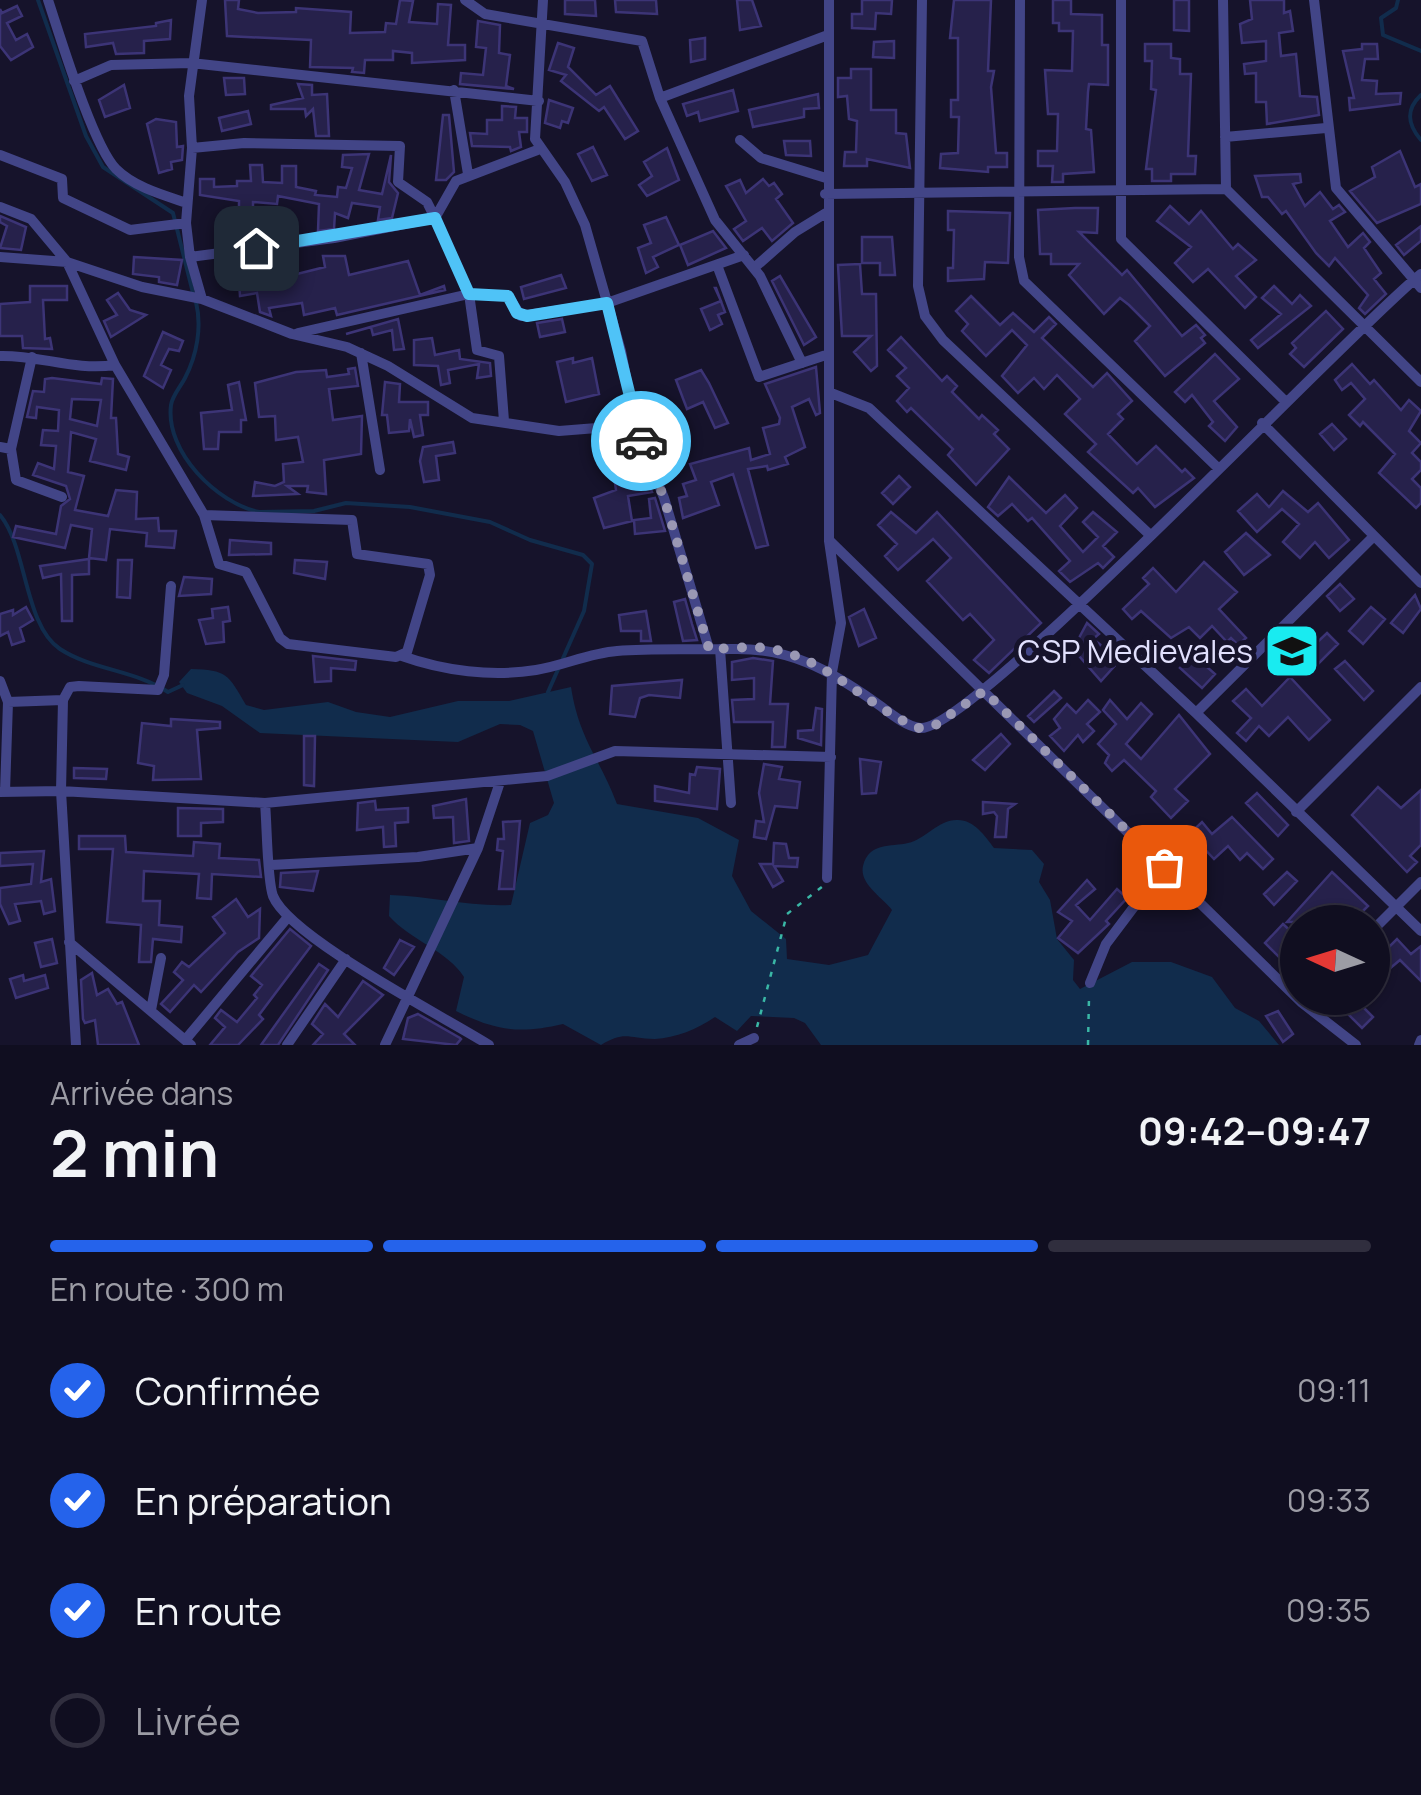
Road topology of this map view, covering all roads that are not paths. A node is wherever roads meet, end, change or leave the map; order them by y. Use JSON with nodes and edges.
{"nodes":[{"id":1,"x":48,"y":0,"type":"edge"},
{"id":2,"x":202,"y":0,"type":"edge"},
{"id":3,"x":465,"y":0,"type":"edge"},
{"id":4,"x":543,"y":0,"type":"edge"},
{"id":5,"x":829,"y":0,"type":"edge"},
{"id":6,"x":922,"y":0,"type":"edge"},
{"id":7,"x":1020,"y":0,"type":"edge"},
{"id":8,"x":1121,"y":0,"type":"edge"},
{"id":9,"x":1223,"y":0,"type":"edge"},
{"id":10,"x":1314,"y":0,"type":"edge"},
{"id":11,"x":543,"y":26,"type":"junction"},
{"id":12,"x":828,"y":35,"type":"junction"},
{"id":13,"x":191,"y":62,"type":"junction"},
{"id":14,"x":74,"y":81,"type":"junction"},
{"id":15,"x":454,"y":90,"type":"junction"},
{"id":16,"x":660,"y":98,"type":"junction"},
{"id":17,"x":539,"y":102,"type":"junction"},
{"id":18,"x":1326,"y":128,"type":"junction"},
{"id":19,"x":1225,"y":136,"type":"junction"},
{"id":20,"x":740,"y":140,"type":"dead end"},
{"id":21,"x":192,"y":148,"type":"junction"},
{"id":22,"x":540,"y":149,"type":"junction"},
{"id":23,"x":0,"y":155,"type":"edge"},
{"id":24,"x":468,"y":174,"type":"junction"},
{"id":25,"x":826,"y":178,"type":"junction"},
{"id":26,"x":1226,"y":189,"type":"junction"},
{"id":27,"x":1119,"y":190,"type":"junction"},
{"id":28,"x":1020,"y":192,"type":"junction"},
{"id":29,"x":922,"y":193,"type":"junction"},
{"id":30,"x":825,"y":194,"type":"junction"},
{"id":31,"x":187,"y":203,"type":"junction"},
{"id":32,"x":0,"y":206,"type":"edge"},
{"id":33,"x":826,"y":213,"type":"junction"},
{"id":34,"x":435,"y":218,"type":"junction"},
{"id":35,"x":186,"y":223,"type":"junction"},
{"id":36,"x":744,"y":255,"type":"junction"},
{"id":37,"x":0,"y":257,"type":"edge"},
{"id":38,"x":190,"y":257,"type":"junction"},
{"id":39,"x":67,"y":262,"type":"junction"},
{"id":40,"x":717,"y":265,"type":"junction"},
{"id":41,"x":754,"y":268,"type":"junction"},
{"id":42,"x":1418,"y":281,"type":"edge"},
{"id":43,"x":469,"y":294,"type":"junction"},
{"id":44,"x":202,"y":299,"type":"junction"},
{"id":45,"x":607,"y":303,"type":"junction"},
{"id":46,"x":1363,"y":325,"type":"junction"},
{"id":47,"x":292,"y":334,"type":"junction"},
{"id":48,"x":361,"y":353,"type":"junction"},
{"id":49,"x":829,"y":354,"type":"junction"},
{"id":50,"x":0,"y":356,"type":"edge"},
{"id":51,"x":32,"y":357,"type":"junction"},
{"id":52,"x":802,"y":362,"type":"junction"},
{"id":53,"x":115,"y":365,"type":"junction"},
{"id":54,"x":1421,"y":382,"type":"edge"},
{"id":55,"x":831,"y":393,"type":"junction"},
{"id":56,"x":1285,"y":401,"type":"junction"},
{"id":57,"x":504,"y":421,"type":"junction"},
{"id":58,"x":1262,"y":424,"type":"junction"},
{"id":59,"x":635,"y":426,"type":"junction"},
{"id":60,"x":6,"y":448,"type":"edge"},
{"id":61,"x":1217,"y":468,"type":"junction"},
{"id":62,"x":380,"y":470,"type":"dead end"},
{"id":63,"x":62,"y":496,"type":"dead end"},
{"id":64,"x":204,"y":515,"type":"junction"},
{"id":65,"x":1148,"y":534,"type":"junction"},
{"id":66,"x":1374,"y":536,"type":"junction"},
{"id":67,"x":829,"y":540,"type":"junction"},
{"id":68,"x":1421,"y":582,"type":"edge"},
{"id":69,"x":171,"y":586,"type":"dead end"},
{"id":70,"x":1078,"y":605,"type":"junction"},
{"id":71,"x":714,"y":649,"type":"junction"},
{"id":72,"x":402,"y":656,"type":"junction"},
{"id":73,"x":832,"y":672,"type":"junction"},
{"id":74,"x":0,"y":681,"type":"edge"},
{"id":75,"x":1421,"y":687,"type":"edge"},
{"id":76,"x":984,"y":691,"type":"junction"},
{"id":77,"x":62,"y":700,"type":"junction"},
{"id":78,"x":8,"y":702,"type":"junction"},
{"id":79,"x":1196,"y":713,"type":"junction"},
{"id":80,"x":729,"y":752,"type":"junction"},
{"id":81,"x":830,"y":758,"type":"junction"},
{"id":82,"x":500,"y":782,"type":"junction"},
{"id":83,"x":61,"y":790,"type":"junction"},
{"id":84,"x":3,"y":792,"type":"edge"},
{"id":85,"x":265,"y":803,"type":"junction"},
{"id":86,"x":731,"y":803,"type":"dead end"},
{"id":87,"x":1296,"y":812,"type":"junction"},
{"id":88,"x":478,"y":848,"type":"junction"},
{"id":89,"x":271,"y":864,"type":"junction"},
{"id":90,"x":1164,"y":867,"type":"junction"},
{"id":91,"x":827,"y":878,"type":"road end"},
{"id":92,"x":1421,"y":882,"type":"edge"},
{"id":93,"x":1396,"y":908,"type":"junction"},
{"id":94,"x":1390,"y":914,"type":"edge"},
{"id":95,"x":288,"y":917,"type":"junction"},
{"id":96,"x":1421,"y":931,"type":"edge"},
{"id":97,"x":69,"y":942,"type":"junction"},
{"id":98,"x":162,"y":958,"type":"dead end"},
{"id":99,"x":346,"y":959,"type":"junction"},
{"id":100,"x":1280,"y":978,"type":"edge"},
{"id":101,"x":1090,"y":983,"type":"road end"},
{"id":102,"x":409,"y":995,"type":"junction"},
{"id":103,"x":152,"y":1010,"type":"junction"},
{"id":104,"x":1321,"y":1015,"type":"edge"},
{"id":105,"x":754,"y":1038,"type":"road end"},
{"id":106,"x":189,"y":1042,"type":"edge"},
{"id":107,"x":77,"y":1045,"type":"edge"},
{"id":108,"x":286,"y":1045,"type":"edge"},
{"id":109,"x":385,"y":1045,"type":"edge"},
{"id":110,"x":489,"y":1045,"type":"edge"},
{"id":111,"x":739,"y":1045,"type":"edge"},
{"id":112,"x":1356,"y":1045,"type":"edge"}],
"edges":[{"from":1,"to":14,"type":"street"},
{"from":2,"to":13,"type":"street"},
{"from":3,"to":11,"type":"street"},
{"from":4,"to":11,"type":"street"},
{"from":5,"to":12,"type":"street"},
{"from":6,"to":29,"type":"street"},
{"from":7,"to":28,"type":"street"},
{"from":8,"to":27,"type":"street"},
{"from":9,"to":19,"type":"street"},
{"from":10,"to":18,"type":"street"},
{"from":11,"to":16,"type":"street"},
{"from":11,"to":17,"type":"street"},
{"from":12,"to":16,"type":"street"},
{"from":12,"to":25,"type":"street"},
{"from":13,"to":14,"type":"street"},
{"from":13,"to":15,"type":"street"},
{"from":13,"to":21,"type":"street"},
{"from":14,"to":31,"type":"street"},
{"from":15,"to":17,"type":"street"},
{"from":15,"to":24,"type":"street"},
{"from":16,"to":36,"type":"street"},
{"from":17,"to":22,"type":"street"},
{"from":18,"to":19,"type":"street"},
{"from":18,"to":42,"type":"street"},
{"from":19,"to":26,"type":"street"},
{"from":20,"to":25,"type":"street"},
{"from":21,"to":31,"type":"street"},
{"from":21,"to":34,"type":"street"},
{"from":22,"to":24,"type":"street"},
{"from":22,"to":45,"type":"street"},
{"from":23,"to":35,"type":"street"},
{"from":24,"to":34,"type":"street"},
{"from":25,"to":30,"type":"street"},
{"from":26,"to":27,"type":"street"},
{"from":26,"to":46,"type":"street"},
{"from":27,"to":28,"type":"street"},
{"from":27,"to":56,"type":"street"},
{"from":28,"to":29,"type":"street"},
{"from":28,"to":61,"type":"street"},
{"from":29,"to":30,"type":"street"},
{"from":29,"to":65,"type":"street"},
{"from":30,"to":33,"type":"street"},
{"from":31,"to":35,"type":"street"},
{"from":32,"to":39,"type":"street"},
{"from":33,"to":41,"type":"street"},
{"from":33,"to":49,"type":"street"},
{"from":34,"to":38,"type":"street"},
{"from":34,"to":43,"type":"street"},
{"from":35,"to":38,"type":"street"},
{"from":36,"to":40,"type":"street"},
{"from":36,"to":41,"type":"street"},
{"from":37,"to":39,"type":"street"},
{"from":38,"to":44,"type":"street"},
{"from":39,"to":44,"type":"street"},
{"from":39,"to":53,"type":"street"},
{"from":40,"to":45,"type":"street"},
{"from":40,"to":52,"type":"street"},
{"from":41,"to":52,"type":"street"},
{"from":42,"to":46,"type":"street"},
{"from":43,"to":45,"type":"street"},
{"from":43,"to":47,"type":"street"},
{"from":43,"to":57,"type":"street"},
{"from":44,"to":47,"type":"street"},
{"from":45,"to":59,"type":"street"},
{"from":46,"to":54,"type":"street"},
{"from":46,"to":56,"type":"street"},
{"from":47,"to":48,"type":"street"},
{"from":48,"to":57,"type":"street"},
{"from":48,"to":62,"type":"street"},
{"from":49,"to":52,"type":"street"},
{"from":49,"to":55,"type":"street"},
{"from":50,"to":51,"type":"street"},
{"from":51,"to":53,"type":"street"},
{"from":51,"to":60,"type":"street"},
{"from":53,"to":64,"type":"street"},
{"from":55,"to":67,"type":"street"},
{"from":55,"to":70,"type":"street"},
{"from":56,"to":58,"type":"street"},
{"from":57,"to":59,"type":"street"},
{"from":58,"to":61,"type":"street"},
{"from":58,"to":66,"type":"street"},
{"from":59,"to":71,"type":"street"},
{"from":60,"to":63,"type":"street"},
{"from":61,"to":65,"type":"street"},
{"from":64,"to":72,"type":"street"},
{"from":64,"to":72,"type":"street"},
{"from":65,"to":70,"type":"street"},
{"from":66,"to":68,"type":"street"},
{"from":66,"to":79,"type":"street"},
{"from":67,"to":73,"type":"street"},
{"from":67,"to":76,"type":"street"},
{"from":69,"to":77,"type":"street"},
{"from":70,"to":76,"type":"street"},
{"from":70,"to":79,"type":"street"},
{"from":71,"to":72,"type":"street"},
{"from":71,"to":73,"type":"street"},
{"from":71,"to":80,"type":"street"},
{"from":73,"to":76,"type":"street"},
{"from":73,"to":81,"type":"street"},
{"from":74,"to":78,"type":"street"},
{"from":75,"to":87,"type":"street"},
{"from":76,"to":90,"type":"street"},
{"from":77,"to":78,"type":"street"},
{"from":77,"to":83,"type":"street"},
{"from":78,"to":84,"type":"street"},
{"from":79,"to":87,"type":"street"},
{"from":80,"to":81,"type":"street"},
{"from":80,"to":82,"type":"street"},
{"from":80,"to":86,"type":"street"},
{"from":81,"to":91,"type":"street"},
{"from":82,"to":85,"type":"street"},
{"from":82,"to":88,"type":"street"},
{"from":83,"to":84,"type":"street"},
{"from":83,"to":85,"type":"street"},
{"from":83,"to":97,"type":"street"},
{"from":85,"to":89,"type":"street"},
{"from":87,"to":93,"type":"street"},
{"from":88,"to":89,"type":"street"},
{"from":88,"to":102,"type":"street"},
{"from":89,"to":95,"type":"street"},
{"from":90,"to":100,"type":"street"},
{"from":90,"to":101,"type":"street"},
{"from":92,"to":93,"type":"street"},
{"from":93,"to":94,"type":"street"},
{"from":93,"to":96,"type":"street"},
{"from":95,"to":99,"type":"street"},
{"from":95,"to":106,"type":"street"},
{"from":97,"to":103,"type":"street"},
{"from":97,"to":107,"type":"street"},
{"from":98,"to":103,"type":"street"},
{"from":99,"to":102,"type":"street"},
{"from":99,"to":108,"type":"street"},
{"from":102,"to":109,"type":"street"},
{"from":102,"to":110,"type":"street"},
{"from":103,"to":106,"type":"street"},
{"from":104,"to":112,"type":"street"},
{"from":105,"to":111,"type":"street"}]}
